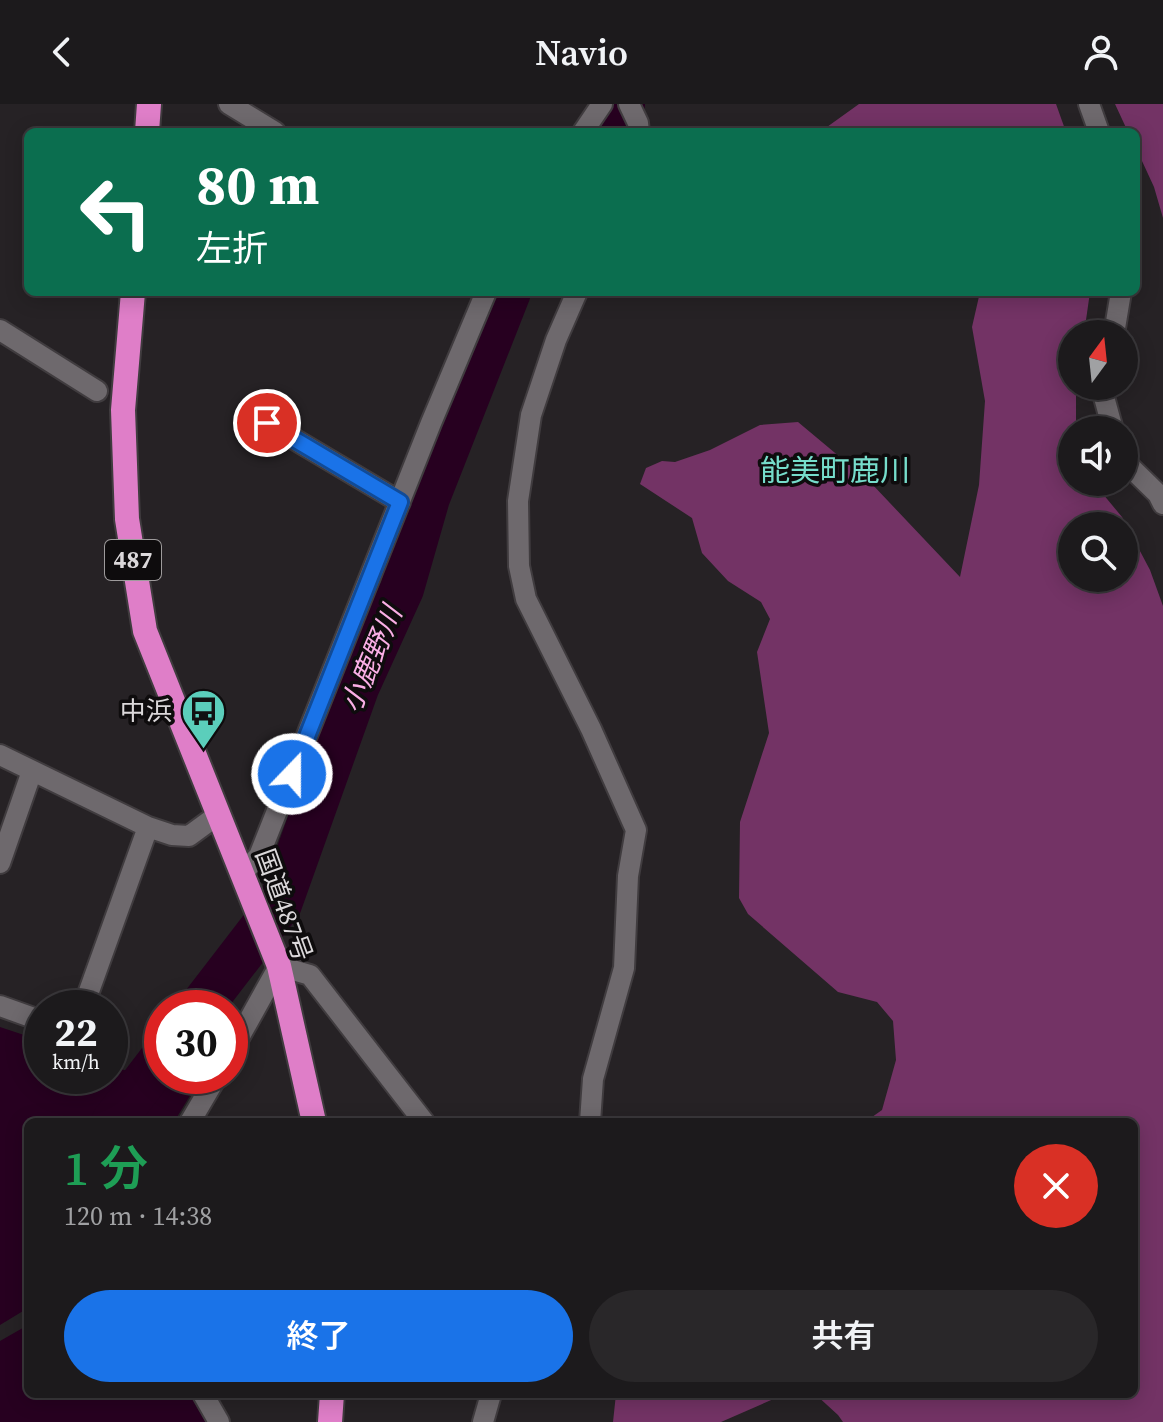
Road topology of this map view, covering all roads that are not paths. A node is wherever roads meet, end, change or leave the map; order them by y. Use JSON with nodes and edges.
{"nodes":[{"id":1,"x":149,"y":104,"type":"edge"},
{"id":2,"x":229,"y":104,"type":"edge"},
{"id":3,"x":602,"y":104,"type":"edge"},
{"id":4,"x":1089,"y":104,"type":"edge"},
{"id":5,"x":631,"y":107,"type":"edge"},
{"id":6,"x":147,"y":128,"type":"edge"},
{"id":7,"x":268,"y":128,"type":"edge"},
{"id":8,"x":586,"y":128,"type":"edge"},
{"id":9,"x":639,"y":128,"type":"edge"},
{"id":10,"x":1098,"y":128,"type":"edge"},
{"id":11,"x":133,"y":296,"type":"edge"},
{"id":12,"x":484,"y":296,"type":"edge"},
{"id":13,"x":575,"y":296,"type":"edge"},
{"id":14,"x":1120,"y":296,"type":"edge"},
{"id":15,"x":1116,"y":320,"type":"edge"},
{"id":16,"x":0,"y":330,"type":"edge"},
{"id":17,"x":97,"y":391,"type":"dead end"},
{"id":18,"x":267,"y":423,"type":"dead end"},
{"id":19,"x":1138,"y":475,"type":"edge"},
{"id":20,"x":400,"y":502,"type":"junction"},
{"id":21,"x":1163,"y":504,"type":"edge"},
{"id":22,"x":0,"y":755,"type":"edge"},
{"id":23,"x":32,"y":771,"type":"junction"},
{"id":24,"x":219,"y":814,"type":"junction"},
{"id":25,"x":148,"y":827,"type":"junction"},
{"id":26,"x":1,"y":857,"type":"edge"},
{"id":27,"x":245,"y":879,"type":"junction"},
{"id":28,"x":277,"y":961,"type":"junction"},
{"id":29,"x":89,"y":990,"type":"edge"},
{"id":30,"x":0,"y":1006,"type":"edge"},
{"id":31,"x":24,"y":1015,"type":"edge"},
{"id":32,"x":248,"y":1018,"type":"edge"},
{"id":33,"x":206,"y":1094,"type":"edge"},
{"id":34,"x":192,"y":1118,"type":"edge"},
{"id":35,"x":313,"y":1118,"type":"edge"},
{"id":36,"x":421,"y":1118,"type":"edge"},
{"id":37,"x":590,"y":1118,"type":"edge"},
{"id":38,"x":205,"y":1398,"type":"edge"},
{"id":39,"x":332,"y":1398,"type":"edge"},
{"id":40,"x":490,"y":1398,"type":"edge"},
{"id":41,"x":219,"y":1422,"type":"edge"},
{"id":42,"x":330,"y":1422,"type":"edge"},
{"id":43,"x":483,"y":1422,"type":"edge"}],
"edges":[{"from":1,"to":6,"type":"highway"},
{"from":2,"to":7,"type":"street"},
{"from":3,"to":8,"type":"street"},
{"from":4,"to":10,"type":"street"},
{"from":5,"to":9,"type":"street"},
{"from":11,"to":24,"type":"highway","name":"国道487号","number":"487"},
{"from":12,"to":20,"type":"street"},
{"from":13,"to":37,"type":"street"},
{"from":14,"to":15,"type":"street"},
{"from":16,"to":17,"type":"street"},
{"from":18,"to":20,"type":"street"},
{"from":19,"to":21,"type":"street"},
{"from":20,"to":27,"type":"street"},
{"from":22,"to":23,"type":"street"},
{"from":23,"to":25,"type":"street"},
{"from":23,"to":26,"type":"street"},
{"from":24,"to":25,"type":"street"},
{"from":24,"to":27,"type":"highway","name":"国道487号","number":"487"},
{"from":25,"to":29,"type":"street"},
{"from":27,"to":28,"type":"highway","name":"国道487号","number":"487"},
{"from":28,"to":32,"type":"street"},
{"from":28,"to":35,"type":"highway","name":"国道487号","number":"487"},
{"from":28,"to":36,"type":"street"},
{"from":30,"to":31,"type":"street"},
{"from":33,"to":34,"type":"street"},
{"from":38,"to":41,"type":"street"},
{"from":39,"to":42,"type":"highway"},
{"from":40,"to":43,"type":"street"}]}
